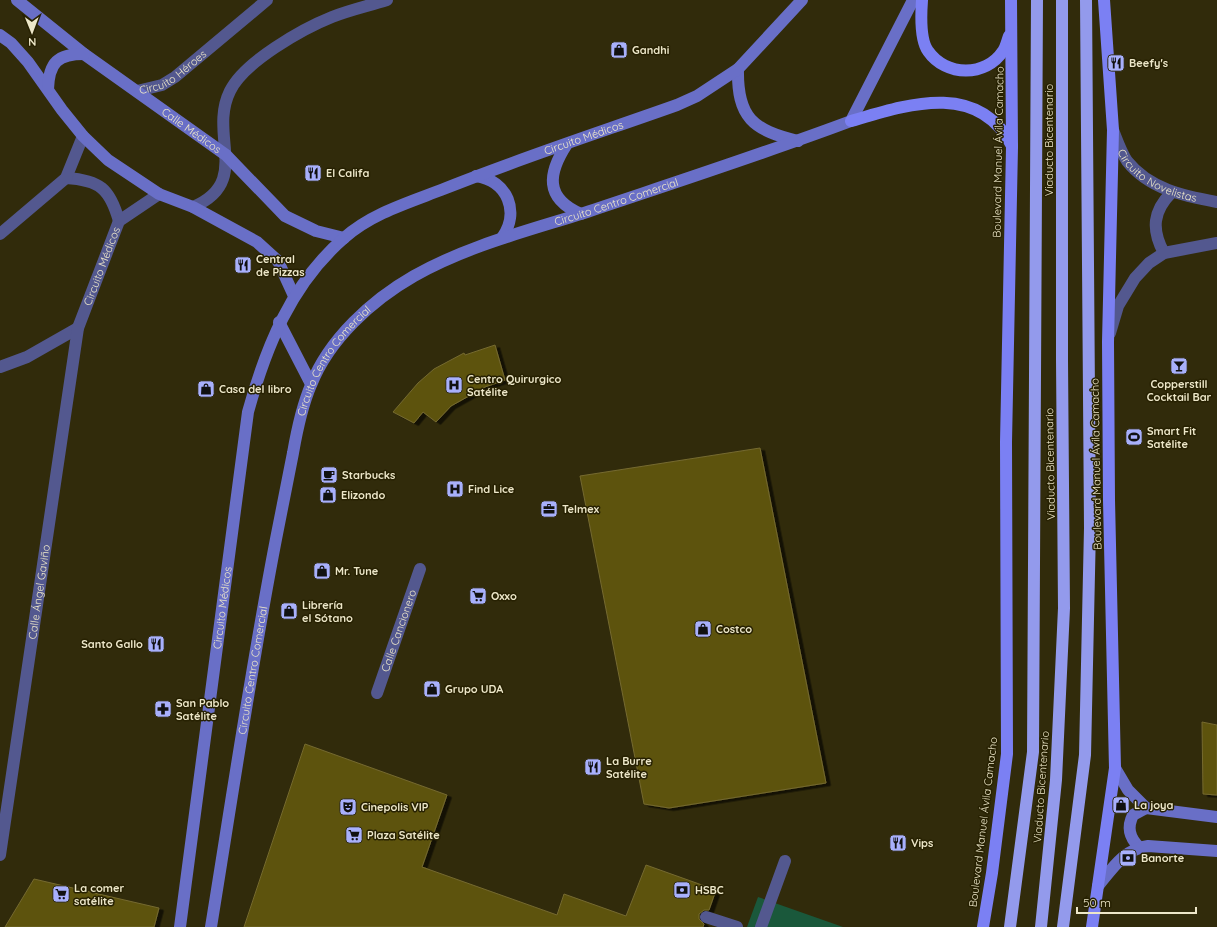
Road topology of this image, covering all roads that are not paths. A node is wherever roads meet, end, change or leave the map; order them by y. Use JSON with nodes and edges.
{"nodes":[{"id":1,"x":18,"y":0,"type":"edge"},
{"id":2,"x":267,"y":0,"type":"edge"},
{"id":3,"x":386,"y":0,"type":"edge"},
{"id":4,"x":913,"y":0,"type":"edge"},
{"id":5,"x":922,"y":0,"type":"edge"},
{"id":6,"x":1011,"y":0,"type":"edge"},
{"id":7,"x":1037,"y":0,"type":"edge"},
{"id":8,"x":1062,"y":0,"type":"edge"},
{"id":9,"x":1086,"y":0,"type":"edge"},
{"id":10,"x":1104,"y":0,"type":"edge"},
{"id":11,"x":801,"y":1,"type":"edge"},
{"id":12,"x":1012,"y":28,"type":"junction"},
{"id":13,"x":0,"y":35,"type":"edge"},
{"id":14,"x":84,"y":54,"type":"junction"},
{"id":15,"x":738,"y":69,"type":"junction"},
{"id":16,"x":48,"y":89,"type":"junction"},
{"id":17,"x":137,"y":91,"type":"junction"},
{"id":18,"x":851,"y":121,"type":"junction"},
{"id":19,"x":1112,"y":130,"type":"junction"},
{"id":20,"x":82,"y":136,"type":"junction"},
{"id":21,"x":798,"y":141,"type":"junction"},
{"id":22,"x":567,"y":144,"type":"junction"},
{"id":23,"x":1012,"y":147,"type":"junction"},
{"id":24,"x":226,"y":155,"type":"junction"},
{"id":25,"x":476,"y":176,"type":"junction"},
{"id":26,"x":66,"y":178,"type":"junction"},
{"id":27,"x":1172,"y":192,"type":"junction"},
{"id":28,"x":159,"y":194,"type":"junction"},
{"id":29,"x":1217,"y":202,"type":"edge"},
{"id":30,"x":193,"y":207,"type":"junction"},
{"id":31,"x":581,"y":214,"type":"junction"},
{"id":32,"x":119,"y":221,"type":"junction"},
{"id":33,"x":0,"y":234,"type":"edge"},
{"id":34,"x":344,"y":238,"type":"junction"},
{"id":35,"x":502,"y":238,"type":"junction"},
{"id":36,"x":1217,"y":243,"type":"edge"},
{"id":37,"x":1164,"y":253,"type":"junction"},
{"id":38,"x":294,"y":296,"type":"junction"},
{"id":39,"x":279,"y":322,"type":"junction"},
{"id":40,"x":78,"y":328,"type":"junction"},
{"id":41,"x":1108,"y":342,"type":"junction"},
{"id":42,"x":0,"y":367,"type":"edge"},
{"id":43,"x":311,"y":384,"type":"junction"},
{"id":44,"x":420,"y":569,"type":"dead end"},
{"id":45,"x":377,"y":693,"type":"dead end"},
{"id":46,"x":1115,"y":768,"type":"junction"},
{"id":47,"x":1146,"y":808,"type":"junction"},
{"id":48,"x":1217,"y":817,"type":"edge"},
{"id":49,"x":1139,"y":847,"type":"junction"},
{"id":50,"x":1217,"y":851,"type":"edge"},
{"id":51,"x":0,"y":855,"type":"edge"},
{"id":52,"x":785,"y":861,"type":"dead end"},
{"id":53,"x":1098,"y":886,"type":"junction"},
{"id":54,"x":706,"y":917,"type":"dead end"},
{"id":55,"x":180,"y":927,"type":"edge"},
{"id":56,"x":211,"y":927,"type":"edge"},
{"id":57,"x":737,"y":927,"type":"edge"},
{"id":58,"x":761,"y":927,"type":"edge"},
{"id":59,"x":983,"y":927,"type":"edge"},
{"id":60,"x":1010,"y":927,"type":"edge"},
{"id":61,"x":1041,"y":927,"type":"edge"},
{"id":62,"x":1063,"y":927,"type":"edge"},
{"id":63,"x":1092,"y":927,"type":"edge"}],
"edges":[{"from":1,"to":14,"type":"main road","name":"Circuito Héroes"},
{"from":2,"to":17,"type":"street","name":"Circuito Héroes"},
{"from":3,"to":24,"type":"street"},
{"from":4,"to":18,"type":"main road"},
{"from":5,"to":12,"type":"main road"},
{"from":6,"to":12,"type":"main road","name":"Boulevard Manuel Ávila Camacho"},
{"from":7,"to":60,"type":"highway"},
{"from":8,"to":61,"type":"highway","name":"Viaducto Bicentenario"},
{"from":9,"to":62,"type":"highway","name":"Boulevard Manuel Ávila Camacho"},
{"from":10,"to":19,"type":"main road","name":"Boulevard Manuel Ávila Camacho"},
{"from":11,"to":15,"type":"main road","name":"Circuito Médicos"},
{"from":12,"to":23,"type":"main road","name":"Boulevard Manuel Ávila Camacho"},
{"from":13,"to":16,"type":"main road"},
{"from":14,"to":16,"type":"main road"},
{"from":14,"to":17,"type":"main road","name":"Circuito Héroes"},
{"from":15,"to":21,"type":"main road"},
{"from":15,"to":22,"type":"main road","name":"Circuito Médicos"},
{"from":16,"to":20,"type":"main road"},
{"from":17,"to":24,"type":"main road","name":"Calle Médicos"},
{"from":18,"to":21,"type":"main road","name":"Circuito Centro Comercial"},
{"from":18,"to":23,"type":"main road"},
{"from":19,"to":27,"type":"street","name":"Circuito Novelistas"},
{"from":19,"to":41,"type":"main road","name":"Boulevard Manuel Ávila Camacho"},
{"from":20,"to":26,"type":"street"},
{"from":20,"to":28,"type":"main road"},
{"from":21,"to":31,"type":"main road","name":"Circuito Centro Comercial"},
{"from":22,"to":25,"type":"main road","name":"Circuito Médicos"},
{"from":22,"to":31,"type":"main road"},
{"from":23,"to":59,"type":"main road","name":"Boulevard Manuel Ávila Camacho"},
{"from":24,"to":30,"type":"street"},
{"from":24,"to":34,"type":"main road"},
{"from":25,"to":34,"type":"main road","name":"Circuito Médicos"},
{"from":25,"to":35,"type":"main road"},
{"from":26,"to":32,"type":"street"},
{"from":26,"to":33,"type":"street"},
{"from":27,"to":29,"type":"street","name":"Circuito Novelistas"},
{"from":27,"to":37,"type":"street"},
{"from":28,"to":30,"type":"main road"},
{"from":28,"to":32,"type":"street","name":"Circuito Médicos"},
{"from":30,"to":38,"type":"main road"},
{"from":31,"to":35,"type":"main road","name":"Circuito Centro Comercial"},
{"from":32,"to":40,"type":"street","name":"Circuito Médicos"},
{"from":34,"to":38,"type":"main road","name":"Circuito Médicos"},
{"from":35,"to":43,"type":"main road","name":"Circuito Centro Comercial"},
{"from":36,"to":37,"type":"street"},
{"from":37,"to":41,"type":"street"},
{"from":38,"to":39,"type":"main road","name":"Circuito Médicos"},
{"from":39,"to":43,"type":"main road"},
{"from":39,"to":55,"type":"main road","name":"Circuito Médicos"},
{"from":40,"to":42,"type":"street"},
{"from":40,"to":51,"type":"street","name":"Calle Ángel Gaviño"},
{"from":41,"to":46,"type":"main road","name":"Boulevard Manuel Ávila Camacho"},
{"from":43,"to":56,"type":"main road","name":"Circuito Centro Comercial"},
{"from":44,"to":45,"type":"street","name":"Calle Cancionero"},
{"from":46,"to":47,"type":"main road"},
{"from":46,"to":53,"type":"main road","name":"Boulevard Manuel Ávila Camacho"},
{"from":47,"to":48,"type":"main road"},
{"from":47,"to":49,"type":"main road"},
{"from":49,"to":50,"type":"main road"},
{"from":49,"to":53,"type":"main road"},
{"from":52,"to":58,"type":"street"},
{"from":53,"to":63,"type":"main road","name":"Boulevard Manuel Ávila Camacho"},
{"from":54,"to":57,"type":"street"}]}
